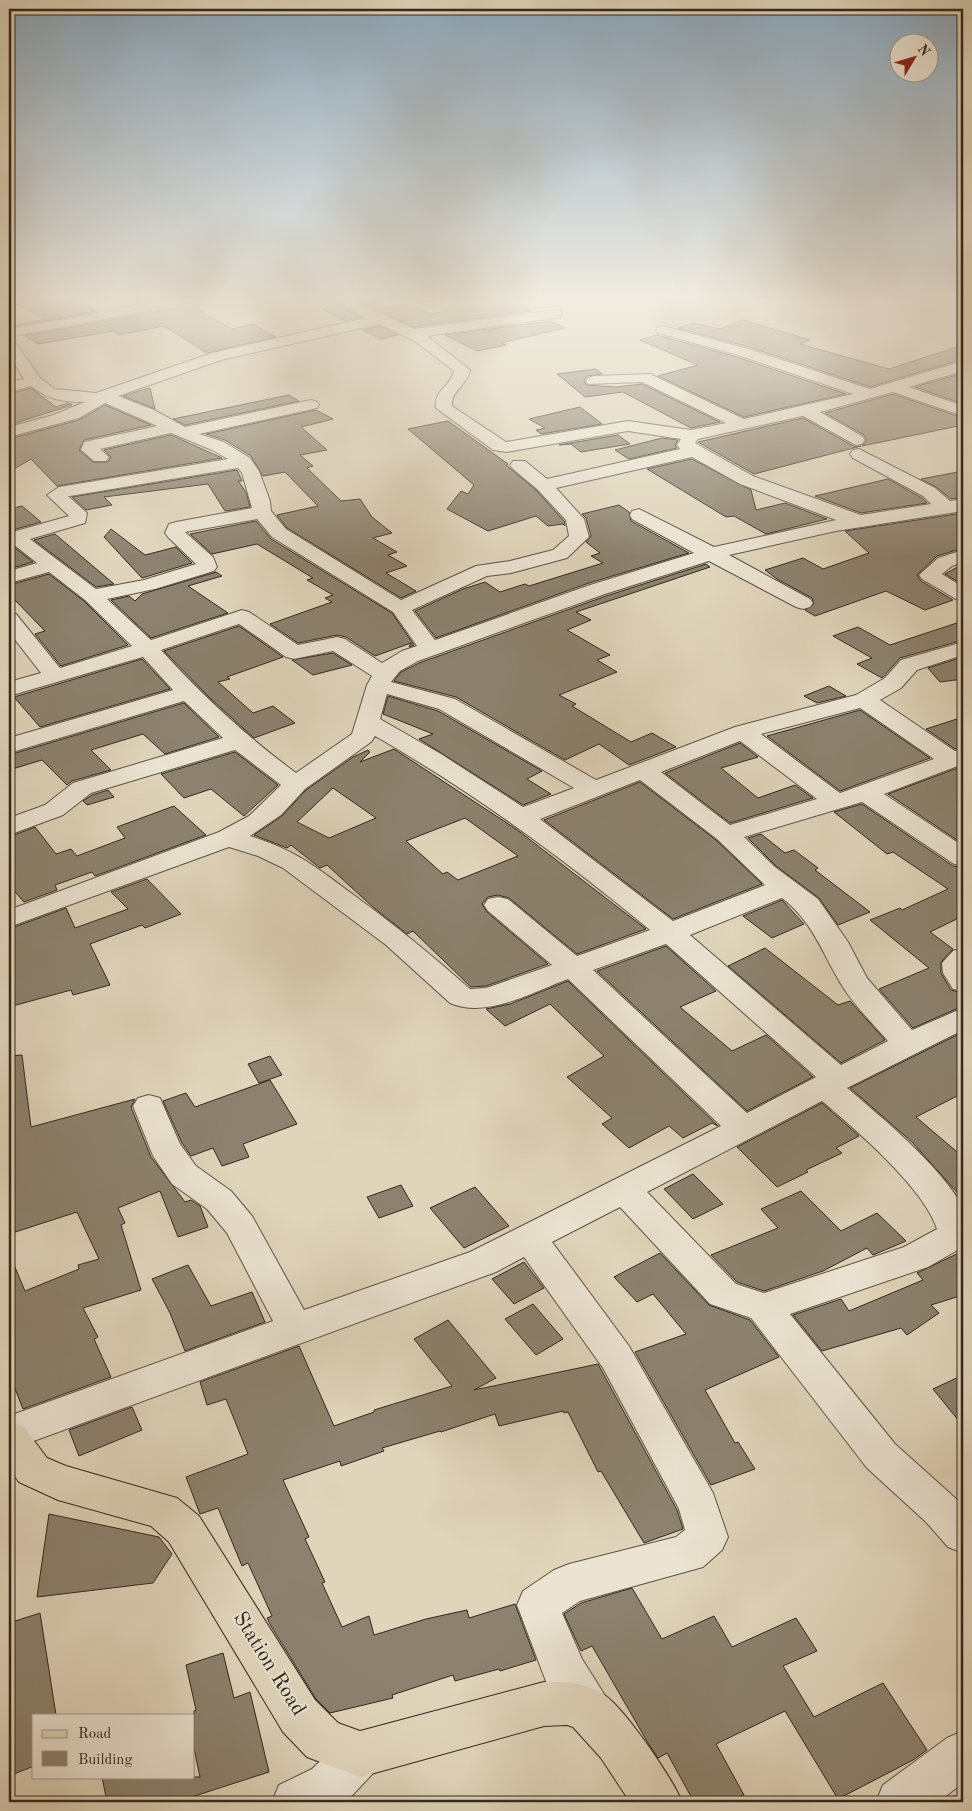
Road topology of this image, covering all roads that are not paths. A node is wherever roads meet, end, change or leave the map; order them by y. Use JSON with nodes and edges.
{"nodes":[{"id":1,"x":41,"y":387,"type":"edge"},
{"id":2,"x":129,"y":387,"type":"edge"},
{"id":3,"x":453,"y":387,"type":"edge"},
{"id":4,"x":664,"y":387,"type":"edge"},
{"id":5,"x":847,"y":387,"type":"edge"},
{"id":6,"x":893,"y":387,"type":"joint"},
{"id":7,"x":870,"y":394,"type":"junction"},
{"id":8,"x":102,"y":396,"type":"junction"},
{"id":9,"x":311,"y":405,"type":"dead end"},
{"id":10,"x":806,"y":411,"type":"junction"},
{"id":11,"x":963,"y":411,"type":"edge"},
{"id":12,"x":742,"y":424,"type":"junction"},
{"id":13,"x":179,"y":430,"type":"junction"},
{"id":14,"x":9,"y":432,"type":"edge"},
{"id":15,"x":692,"y":443,"type":"junction"},
{"id":16,"x":100,"y":457,"type":"dead end"},
{"id":17,"x":244,"y":462,"type":"junction"},
{"id":18,"x":519,"y":465,"type":"dead end"},
{"id":19,"x":543,"y":484,"type":"junction"},
{"id":20,"x":954,"y":506,"type":"edge"},
{"id":21,"x":262,"y":512,"type":"junction"},
{"id":22,"x":639,"y":515,"type":"dead end"},
{"id":23,"x":856,"y":520,"type":"junction"},
{"id":24,"x":13,"y":534,"type":"edge"},
{"id":25,"x":711,"y":554,"type":"junction"},
{"id":26,"x":963,"y":556,"type":"edge"},
{"id":27,"x":52,"y":565,"type":"junction"},
{"id":28,"x":9,"y":577,"type":"edge"},
{"id":29,"x":963,"y":595,"type":"edge"},
{"id":30,"x":92,"y":596,"type":"junction"},
{"id":31,"x":803,"y":603,"type":"dead end"},
{"id":32,"x":400,"y":608,"type":"junction"},
{"id":33,"x":9,"y":618,"type":"edge"},
{"id":34,"x":147,"y":648,"type":"junction"},
{"id":35,"x":430,"y":649,"type":"junction"},
{"id":36,"x":958,"y":656,"type":"edge"},
{"id":37,"x":56,"y":676,"type":"junction"},
{"id":38,"x":381,"y":680,"type":"junction"},
{"id":39,"x":9,"y":689,"type":"edge"},
{"id":40,"x":188,"y":693,"type":"junction"},
{"id":41,"x":864,"y":700,"type":"junction"},
{"id":42,"x":369,"y":723,"type":"junction"},
{"id":43,"x":743,"y":732,"type":"junction"},
{"id":44,"x":240,"y":741,"type":"junction"},
{"id":45,"x":9,"y":746,"type":"edge"},
{"id":46,"x":958,"y":758,"type":"edge"},
{"id":47,"x":643,"y":770,"type":"junction"},
{"id":48,"x":296,"y":784,"type":"junction"},
{"id":49,"x":594,"y":789,"type":"junction"},
{"id":50,"x":865,"y":792,"type":"junction"},
{"id":51,"x":835,"y":801,"type":"junction"},
{"id":52,"x":521,"y":817,"type":"junction"},
{"id":53,"x":9,"y":827,"type":"edge"},
{"id":54,"x":726,"y":834,"type":"junction"},
{"id":55,"x":228,"y":838,"type":"junction"},
{"id":56,"x":963,"y":858,"type":"edge"},
{"id":57,"x":785,"y":887,"type":"junction"},
{"id":58,"x":498,"y":905,"type":"dead end"},
{"id":59,"x":9,"y":919,"type":"edge"},
{"id":60,"x":672,"y":932,"type":"junction"},
{"id":61,"x":963,"y":957,"type":"edge"},
{"id":62,"x":572,"y":966,"type":"junction"},
{"id":63,"x":963,"y":982,"type":"edge"},
{"id":64,"x":963,"y":1018,"type":"edge"},
{"id":65,"x":907,"y":1044,"type":"junction"},
{"id":66,"x":832,"y":1082,"type":"junction"},
{"id":67,"x":149,"y":1106,"type":"dead end"},
{"id":68,"x":744,"y":1129,"type":"junction"},
{"id":69,"x":624,"y":1189,"type":"junction"},
{"id":70,"x":960,"y":1235,"type":"edge"},
{"id":71,"x":530,"y":1238,"type":"junction"},
{"id":72,"x":764,"y":1308,"type":"junction"},
{"id":73,"x":295,"y":1328,"type":"junction"},
{"id":74,"x":9,"y":1433,"type":"edge"},
{"id":75,"x":9,"y":1438,"type":"edge"},
{"id":76,"x":963,"y":1534,"type":"edge"},
{"id":77,"x":588,"y":1710,"type":"junction"},
{"id":78,"x":360,"y":1754,"type":"junction"},
{"id":79,"x":963,"y":1754,"type":"edge"},
{"id":80,"x":296,"y":1802,"type":"edge"},
{"id":81,"x":658,"y":1802,"type":"edge"},
{"id":82,"x":900,"y":1802,"type":"edge"}],
"edges":[{"from":1,"to":8,"type":"street"},
{"from":2,"to":8,"type":"street"},
{"from":3,"to":15,"type":"street"},
{"from":4,"to":12,"type":"street"},
{"from":5,"to":7,"type":"street"},
{"from":6,"to":7,"type":"street"},
{"from":6,"to":11,"type":"street"},
{"from":7,"to":10,"type":"street"},
{"from":8,"to":13,"type":"street"},
{"from":8,"to":14,"type":"street"},
{"from":9,"to":13,"type":"street"},
{"from":10,"to":12,"type":"street"},
{"from":10,"to":20,"type":"street"},
{"from":12,"to":15,"type":"street"},
{"from":13,"to":16,"type":"street"},
{"from":13,"to":17,"type":"street"},
{"from":15,"to":19,"type":"street"},
{"from":15,"to":23,"type":"street"},
{"from":17,"to":21,"type":"street"},
{"from":17,"to":24,"type":"street"},
{"from":18,"to":19,"type":"street"},
{"from":19,"to":32,"type":"street"},
{"from":20,"to":23,"type":"street"},
{"from":21,"to":30,"type":"street"},
{"from":21,"to":32,"type":"street"},
{"from":22,"to":25,"type":"street"},
{"from":23,"to":25,"type":"street"},
{"from":24,"to":27,"type":"street"},
{"from":25,"to":31,"type":"street"},
{"from":25,"to":35,"type":"street"},
{"from":26,"to":29,"type":"street"},
{"from":27,"to":28,"type":"street"},
{"from":27,"to":30,"type":"street"},
{"from":30,"to":34,"type":"street"},
{"from":32,"to":35,"type":"street"},
{"from":33,"to":37,"type":"street"},
{"from":34,"to":37,"type":"street"},
{"from":34,"to":38,"type":"street"},
{"from":34,"to":40,"type":"street"},
{"from":35,"to":38,"type":"street"},
{"from":36,"to":41,"type":"street"},
{"from":37,"to":39,"type":"street"},
{"from":38,"to":42,"type":"street"},
{"from":38,"to":49,"type":"street"},
{"from":40,"to":44,"type":"street"},
{"from":40,"to":45,"type":"street"},
{"from":41,"to":43,"type":"street"},
{"from":41,"to":46,"type":"street"},
{"from":42,"to":48,"type":"street"},
{"from":42,"to":52,"type":"street"},
{"from":43,"to":47,"type":"street"},
{"from":43,"to":51,"type":"street"},
{"from":44,"to":48,"type":"street"},
{"from":44,"to":53,"type":"street"},
{"from":46,"to":50,"type":"street"},
{"from":47,"to":49,"type":"street"},
{"from":47,"to":54,"type":"street"},
{"from":48,"to":55,"type":"street"},
{"from":49,"to":52,"type":"street"},
{"from":50,"to":51,"type":"street"},
{"from":50,"to":56,"type":"street"},
{"from":51,"to":54,"type":"street"},
{"from":52,"to":60,"type":"street"},
{"from":54,"to":57,"type":"street"},
{"from":55,"to":59,"type":"street"},
{"from":55,"to":62,"type":"street"},
{"from":57,"to":60,"type":"street"},
{"from":57,"to":65,"type":"street"},
{"from":58,"to":62,"type":"street"},
{"from":60,"to":62,"type":"street"},
{"from":60,"to":66,"type":"street"},
{"from":61,"to":63,"type":"street"},
{"from":62,"to":68,"type":"street"},
{"from":64,"to":65,"type":"street"},
{"from":65,"to":66,"type":"street"},
{"from":66,"to":68,"type":"street"},
{"from":66,"to":70,"type":"street"},
{"from":67,"to":73,"type":"street"},
{"from":68,"to":69,"type":"street"},
{"from":69,"to":71,"type":"street"},
{"from":69,"to":72,"type":"street"},
{"from":70,"to":72,"type":"street"},
{"from":71,"to":73,"type":"street"},
{"from":71,"to":77,"type":"street"},
{"from":72,"to":76,"type":"street"},
{"from":73,"to":74,"type":"street"},
{"from":75,"to":78,"type":"main road","name":"Station Road"},
{"from":77,"to":78,"type":"main road"},
{"from":77,"to":81,"type":"main road"},
{"from":78,"to":80,"type":"street"},
{"from":79,"to":82,"type":"street"}]}
